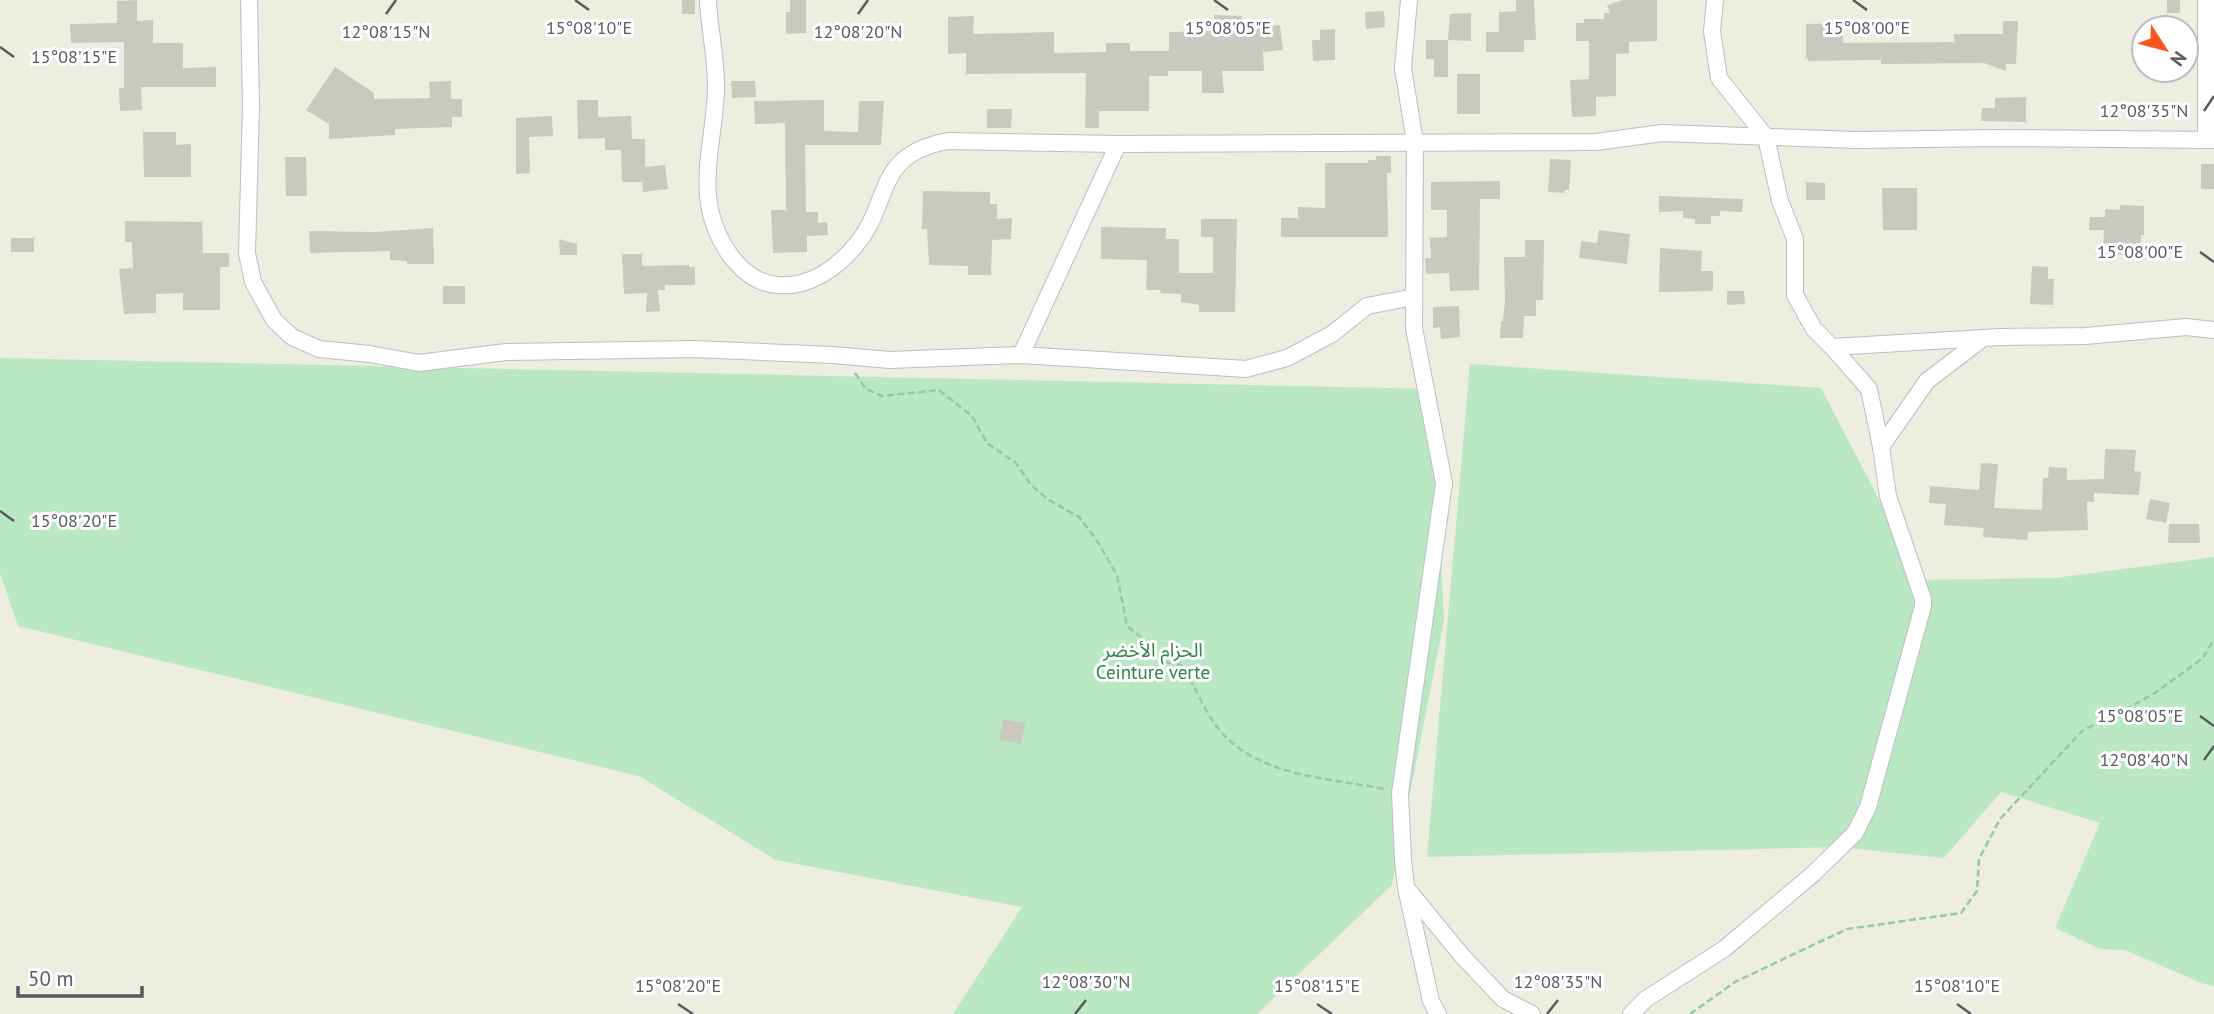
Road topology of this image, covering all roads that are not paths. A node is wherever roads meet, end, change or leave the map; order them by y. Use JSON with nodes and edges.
{"nodes":[{"id":1,"x":249,"y":0,"type":"edge"},
{"id":2,"x":708,"y":0,"type":"edge"},
{"id":3,"x":1409,"y":0,"type":"edge"},
{"id":4,"x":1715,"y":0,"type":"edge"},
{"id":5,"x":2206,"y":0,"type":"edge"},
{"id":6,"x":1766,"y":137,"type":"junction"},
{"id":7,"x":2210,"y":140,"type":"edge"},
{"id":8,"x":1415,"y":142,"type":"junction"},
{"id":9,"x":1118,"y":144,"type":"junction"},
{"id":10,"x":1414,"y":297,"type":"junction"},
{"id":11,"x":2214,"y":330,"type":"edge"},
{"id":12,"x":1982,"y":339,"type":"junction"},
{"id":13,"x":1832,"y":347,"type":"junction"},
{"id":14,"x":1021,"y":355,"type":"junction"},
{"id":15,"x":1881,"y":447,"type":"junction"},
{"id":16,"x":1406,"y":888,"type":"junction"},
{"id":17,"x":1438,"y":1014,"type":"edge"},
{"id":18,"x":1532,"y":1014,"type":"edge"},
{"id":19,"x":1631,"y":1014,"type":"edge"}],
"edges":[{"from":1,"to":14,"type":"street"},
{"from":2,"to":9,"type":"street"},
{"from":3,"to":8,"type":"street"},
{"from":4,"to":6,"type":"street"},
{"from":5,"to":7,"type":"street"},
{"from":6,"to":7,"type":"street"},
{"from":6,"to":8,"type":"street"},
{"from":6,"to":13,"type":"street"},
{"from":8,"to":9,"type":"street"},
{"from":8,"to":10,"type":"street"},
{"from":9,"to":14,"type":"street"},
{"from":10,"to":14,"type":"street"},
{"from":10,"to":16,"type":"street"},
{"from":11,"to":12,"type":"street"},
{"from":12,"to":13,"type":"street"},
{"from":12,"to":15,"type":"street"},
{"from":13,"to":15,"type":"street"},
{"from":15,"to":19,"type":"street"},
{"from":16,"to":17,"type":"street"},
{"from":16,"to":18,"type":"street"}]}
